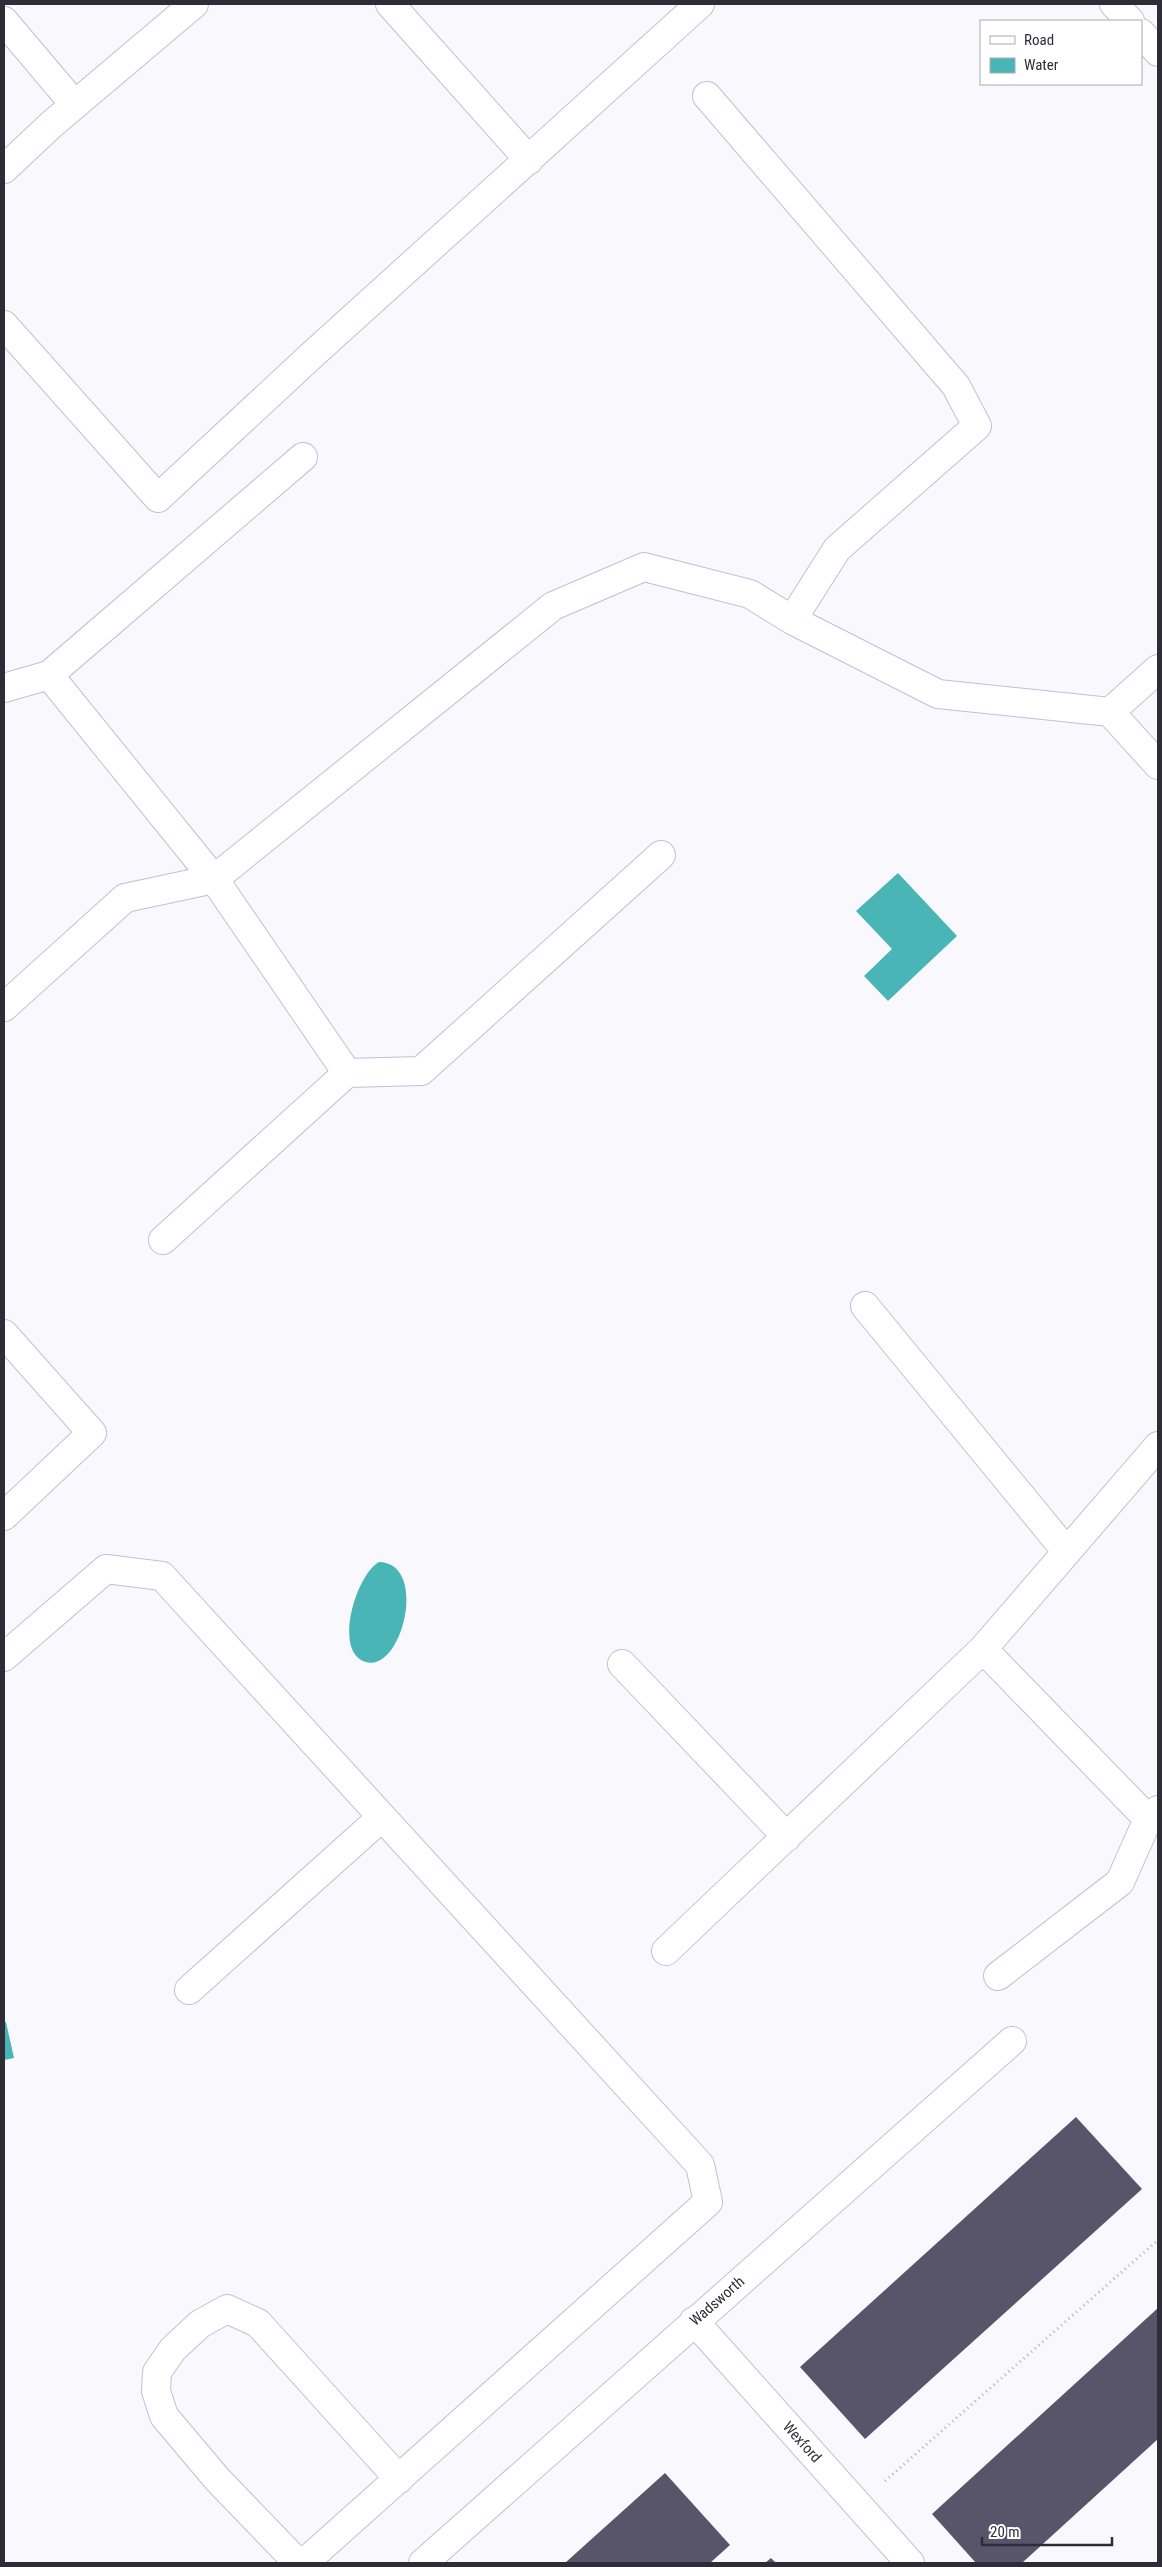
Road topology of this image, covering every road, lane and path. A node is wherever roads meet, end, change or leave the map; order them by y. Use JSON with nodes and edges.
{"nodes":[{"id":1,"x":194,"y":4,"type":"edge"},
{"id":2,"x":390,"y":4,"type":"edge"},
{"id":3,"x":700,"y":4,"type":"edge"},
{"id":4,"x":1114,"y":4,"type":"edge"},
{"id":5,"x":1129,"y":20,"type":"edge"},
{"id":6,"x":4,"y":21,"type":"edge"},
{"id":7,"x":707,"y":96,"type":"dead end"},
{"id":8,"x":75,"y":105,"type":"junction"},
{"id":9,"x":529,"y":160,"type":"junction"},
{"id":10,"x":4,"y":169,"type":"edge"},
{"id":11,"x":4,"y":324,"type":"edge"},
{"id":12,"x":303,"y":457,"type":"dead end"},
{"id":13,"x":792,"y":620,"type":"junction"},
{"id":14,"x":1158,"y":669,"type":"edge"},
{"id":15,"x":49,"y":675,"type":"junction"},
{"id":16,"x":4,"y":688,"type":"edge"},
{"id":17,"x":1110,"y":712,"type":"junction"},
{"id":18,"x":1158,"y":765,"type":"edge"},
{"id":19,"x":661,"y":855,"type":"dead end"},
{"id":20,"x":214,"y":879,"type":"junction"},
{"id":21,"x":4,"y":1007,"type":"edge"},
{"id":22,"x":347,"y":1073,"type":"junction"},
{"id":23,"x":163,"y":1240,"type":"dead end"},
{"id":24,"x":865,"y":1306,"type":"dead end"},
{"id":25,"x":4,"y":1334,"type":"edge"},
{"id":26,"x":1158,"y":1446,"type":"edge"},
{"id":27,"x":4,"y":1516,"type":"edge"},
{"id":28,"x":1067,"y":1552,"type":"junction"},
{"id":29,"x":983,"y":1648,"type":"junction"},
{"id":30,"x":4,"y":1657,"type":"edge"},
{"id":31,"x":622,"y":1664,"type":"dead end"},
{"id":32,"x":1153,"y":1814,"type":"edge"},
{"id":33,"x":382,"y":1816,"type":"junction"},
{"id":34,"x":787,"y":1837,"type":"junction"},
{"id":35,"x":666,"y":1951,"type":"dead end"},
{"id":36,"x":998,"y":1976,"type":"dead end"},
{"id":37,"x":189,"y":1990,"type":"dead end"},
{"id":38,"x":1012,"y":2042,"type":"dead end"},
{"id":39,"x":1158,"y":2240,"type":"edge"},
{"id":40,"x":694,"y":2321,"type":"junction"},
{"id":41,"x":399,"y":2479,"type":"junction"},
{"id":42,"x":858,"y":2505,"type":"junction"},
{"id":43,"x":298,"y":2563,"type":"edge"},
{"id":44,"x":304,"y":2563,"type":"edge"},
{"id":45,"x":423,"y":2563,"type":"edge"},
{"id":46,"x":910,"y":2563,"type":"edge"}],
"edges":[{"from":1,"to":8,"type":"street"},
{"from":2,"to":9,"type":"street"},
{"from":3,"to":9,"type":"street"},
{"from":4,"to":5,"type":"street"},
{"from":6,"to":8,"type":"street"},
{"from":7,"to":13,"type":"street"},
{"from":8,"to":10,"type":"street"},
{"from":9,"to":11,"type":"street"},
{"from":12,"to":15,"type":"street"},
{"from":13,"to":17,"type":"street"},
{"from":13,"to":20,"type":"street"},
{"from":14,"to":17,"type":"street"},
{"from":15,"to":16,"type":"street"},
{"from":15,"to":20,"type":"street"},
{"from":17,"to":18,"type":"street"},
{"from":19,"to":22,"type":"street"},
{"from":20,"to":21,"type":"street"},
{"from":20,"to":22,"type":"street"},
{"from":22,"to":23,"type":"street"},
{"from":24,"to":28,"type":"street"},
{"from":25,"to":27,"type":"street"},
{"from":26,"to":28,"type":"street"},
{"from":28,"to":29,"type":"street"},
{"from":29,"to":32,"type":"street"},
{"from":29,"to":34,"type":"street"},
{"from":30,"to":33,"type":"street"},
{"from":31,"to":34,"type":"street"},
{"from":32,"to":36,"type":"street"},
{"from":33,"to":37,"type":"street"},
{"from":33,"to":41,"type":"street"},
{"from":34,"to":35,"type":"street"},
{"from":38,"to":40,"type":"street","name":"Wadsworth"},
{"from":39,"to":42,"type":"path"},
{"from":40,"to":42,"type":"street","name":"Wexford"},
{"from":40,"to":45,"type":"street","name":"Wadsworth"},
{"from":41,"to":43,"type":"street"},
{"from":41,"to":44,"type":"street"},
{"from":42,"to":46,"type":"street","name":"Wexford"}]}
